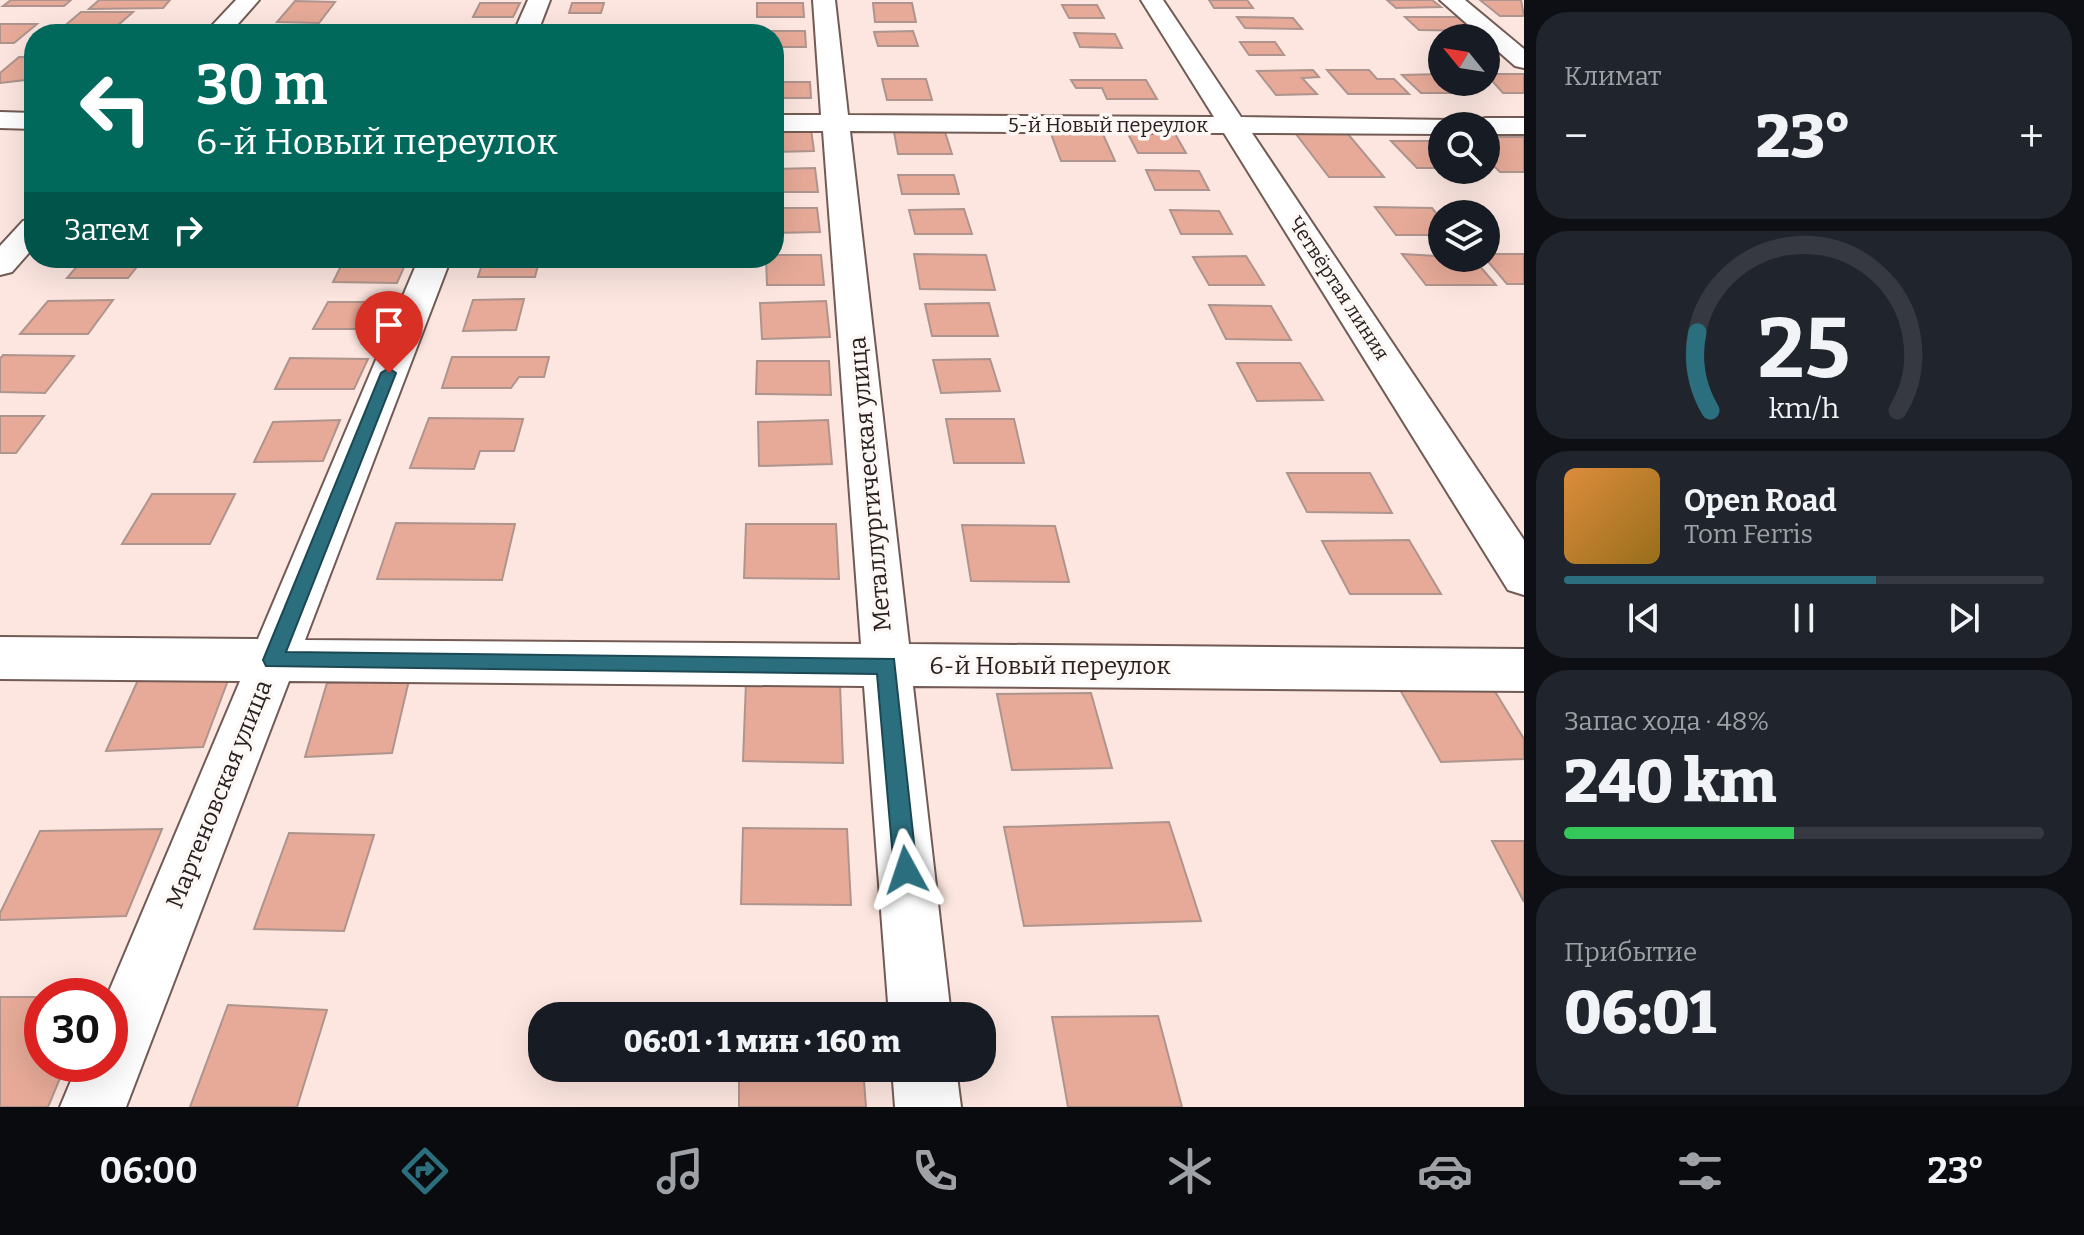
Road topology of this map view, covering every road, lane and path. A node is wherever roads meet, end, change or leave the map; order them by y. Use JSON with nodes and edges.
{"nodes":[{"id":1,"x":248,"y":0,"type":"edge"},
{"id":2,"x":539,"y":0,"type":"edge"},
{"id":3,"x":824,"y":0,"type":"edge"},
{"id":4,"x":1152,"y":0,"type":"edge"},
{"id":5,"x":1451,"y":0,"type":"edge"},
{"id":6,"x":225,"y":24,"type":"edge"},
{"id":7,"x":529,"y":24,"type":"edge"},
{"id":8,"x":1524,"y":61,"type":"edge"},
{"id":9,"x":0,"y":120,"type":"edge"},
{"id":10,"x":24,"y":121,"type":"edge"},
{"id":11,"x":784,"y":123,"type":"edge"},
{"id":12,"x":836,"y":124,"type":"junction"},
{"id":13,"x":1235,"y":125,"type":"junction"},
{"id":14,"x":1428,"y":126,"type":"edge"},
{"id":15,"x":1500,"y":126,"type":"edge"},
{"id":16,"x":1524,"y":126,"type":"edge"},
{"id":17,"x":24,"y":239,"type":"edge"},
{"id":18,"x":0,"y":265,"type":"edge"},
{"id":19,"x":431,"y":268,"type":"edge"},
{"id":20,"x":1524,"y":577,"type":"edge"},
{"id":21,"x":0,"y":658,"type":"edge"},
{"id":22,"x":273,"y":660,"type":"junction"},
{"id":23,"x":887,"y":665,"type":"junction"},
{"id":24,"x":1524,"y":670,"type":"edge"},
{"id":25,"x":919,"y":1002,"type":"edge"},
{"id":26,"x":925,"y":1082,"type":"edge"},
{"id":27,"x":93,"y":1107,"type":"edge"},
{"id":28,"x":928,"y":1107,"type":"edge"}],
"edges":[{"from":1,"to":6,"type":"street"},
{"from":2,"to":7,"type":"street"},
{"from":3,"to":12,"type":"street","name":"Металлургическая улица"},
{"from":4,"to":13,"type":"street","name":"Четвёртая линия"},
{"from":5,"to":8,"type":"street"},
{"from":9,"to":10,"type":"street"},
{"from":11,"to":12,"type":"street","name":"5-й Новый переулок"},
{"from":12,"to":13,"type":"street","name":"5-й Новый переулок"},
{"from":12,"to":23,"type":"street","name":"Металлургическая улица"},
{"from":13,"to":14,"type":"street","name":"5-й Новый переулок"},
{"from":13,"to":20,"type":"street","name":"Четвёртая линия"},
{"from":15,"to":16,"type":"street"},
{"from":17,"to":18,"type":"street"},
{"from":19,"to":22,"type":"street","name":"Мартеновская улица"},
{"from":21,"to":22,"type":"street","name":"6-й Новый переулок"},
{"from":22,"to":23,"type":"street","name":"6-й Новый переулок"},
{"from":22,"to":27,"type":"street","name":"Мартеновская улица"},
{"from":23,"to":24,"type":"street","name":"6-й Новый переулок"},
{"from":23,"to":25,"type":"street","name":"Металлургическая улица"},
{"from":26,"to":28,"type":"street"}]}
